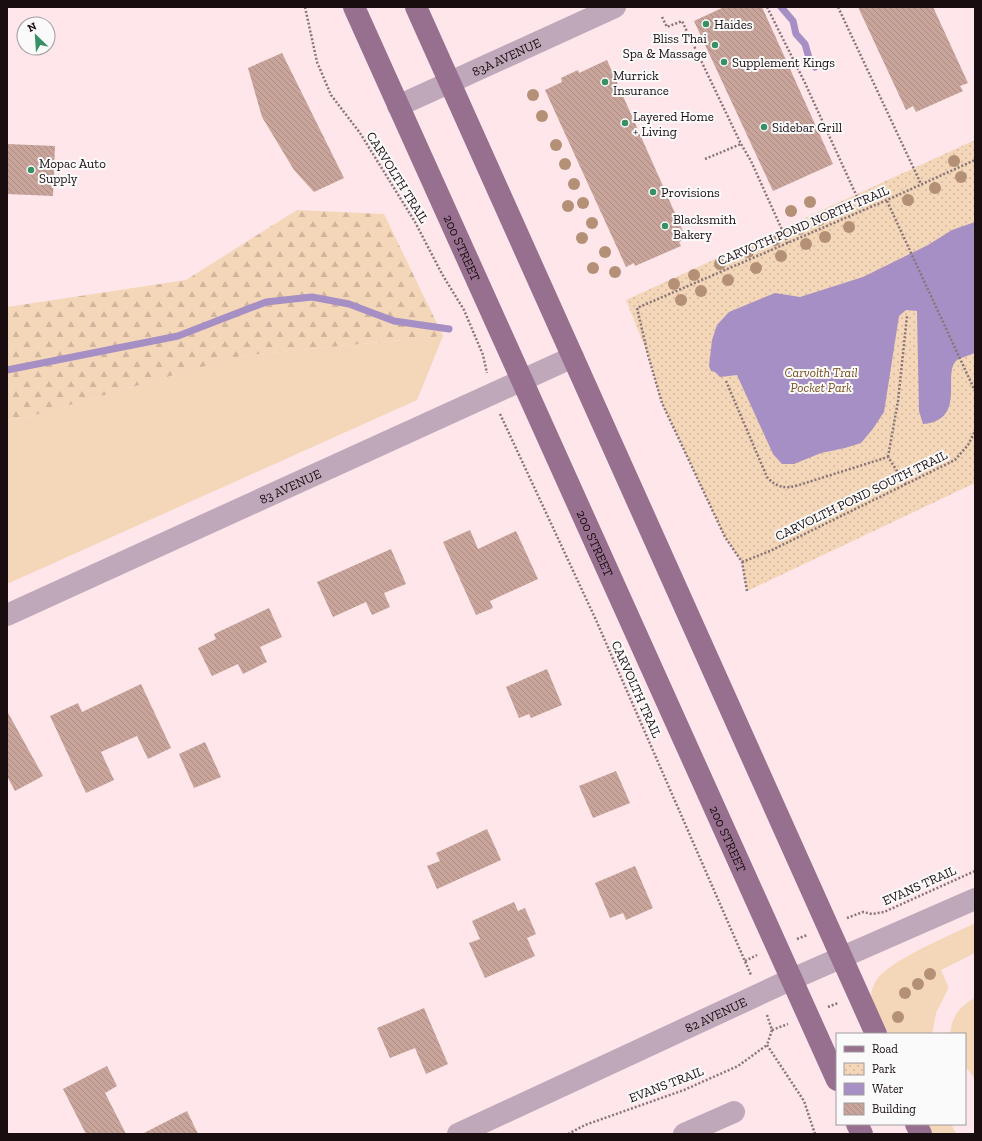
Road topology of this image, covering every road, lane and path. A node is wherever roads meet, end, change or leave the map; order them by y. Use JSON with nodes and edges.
{"nodes":[{"id":1,"x":305,"y":7,"type":"edge"},
{"id":2,"x":354,"y":7,"type":"edge"},
{"id":3,"x":416,"y":7,"type":"edge"},
{"id":4,"x":615,"y":7,"type":"edge"},
{"id":5,"x":767,"y":7,"type":"edge"},
{"id":6,"x":838,"y":7,"type":"edge"},
{"id":7,"x":662,"y":17,"type":"dead end"},
{"id":8,"x":450,"y":83,"type":"junction"},
{"id":9,"x":398,"y":106,"type":"junction"},
{"id":10,"x":741,"y":144,"type":"junction"},
{"id":11,"x":706,"y":159,"type":"dead end"},
{"id":12,"x":975,"y":160,"type":"edge"},
{"id":13,"x":921,"y":184,"type":"junction"},
{"id":14,"x":887,"y":200,"type":"junction"},
{"id":15,"x":863,"y":210,"type":"junction"},
{"id":16,"x":788,"y":243,"type":"junction"},
{"id":17,"x":907,"y":316,"type":"dead end"},
{"id":18,"x":483,"y":355,"type":"dead end"},
{"id":19,"x":573,"y":357,"type":"junction"},
{"id":20,"x":521,"y":379,"type":"junction"},
{"id":21,"x":726,"y":381,"type":"dead end"},
{"id":22,"x":975,"y":391,"type":"edge"},
{"id":23,"x":506,"y":427,"type":"dead end"},
{"id":24,"x":975,"y":431,"type":"edge"},
{"id":25,"x":888,"y":457,"type":"junction"},
{"id":26,"x":906,"y":485,"type":"junction"},
{"id":27,"x":742,"y":562,"type":"junction"},
{"id":28,"x":747,"y":591,"type":"dead end"},
{"id":29,"x":7,"y":615,"type":"edge"},
{"id":30,"x":975,"y":871,"type":"edge"},
{"id":31,"x":975,"y":899,"type":"edge"},
{"id":32,"x":847,"y":918,"type":"dead end"},
{"id":33,"x":842,"y":958,"type":"junction"},
{"id":34,"x":745,"y":961,"type":"dead end"},
{"id":35,"x":790,"y":980,"type":"junction"},
{"id":36,"x":772,"y":1030,"type":"dead end"},
{"id":37,"x":876,"y":1033,"type":"edge"},
{"id":38,"x":767,"y":1045,"type":"junction"},
{"id":39,"x":836,"y":1078,"type":"edge"},
{"id":40,"x":734,"y":1112,"type":"dead end"},
{"id":41,"x":858,"y":1125,"type":"edge"},
{"id":42,"x":916,"y":1125,"type":"edge"},
{"id":43,"x":458,"y":1134,"type":"edge"},
{"id":44,"x":568,"y":1134,"type":"edge"},
{"id":45,"x":684,"y":1134,"type":"edge"},
{"id":46,"x":815,"y":1134,"type":"edge"},
{"id":47,"x":862,"y":1134,"type":"edge"},
{"id":48,"x":921,"y":1134,"type":"edge"}],
"edges":[{"from":1,"to":18,"type":"path","name":"CARVOLTH TRAIL"},
{"from":2,"to":9,"type":"main road","name":"200 STREET"},
{"from":3,"to":8,"type":"main road"},
{"from":4,"to":8,"type":"street","name":"83A AVENUE"},
{"from":5,"to":15,"type":"path"},
{"from":6,"to":13,"type":"path"},
{"from":7,"to":10,"type":"path"},
{"from":8,"to":9,"type":"street","name":"83A AVENUE"},
{"from":8,"to":19,"type":"main road"},
{"from":9,"to":20,"type":"main road","name":"200 STREET"},
{"from":10,"to":11,"type":"path"},
{"from":10,"to":16,"type":"path"},
{"from":12,"to":13,"type":"path","name":"CARVOTH POND NORTH TRAIL"},
{"from":13,"to":14,"type":"path","name":"CARVOTH POND NORTH TRAIL"},
{"from":14,"to":15,"type":"path","name":"CARVOTH POND NORTH TRAIL"},
{"from":14,"to":22,"type":"path"},
{"from":15,"to":16,"type":"path","name":"CARVOTH POND NORTH TRAIL"},
{"from":16,"to":27,"type":"path","name":"CARVOTH POND NORTH TRAIL"},
{"from":17,"to":25,"type":"path"},
{"from":19,"to":20,"type":"street","name":"83 AVENUE"},
{"from":19,"to":33,"type":"main road"},
{"from":20,"to":29,"type":"street","name":"83 AVENUE"},
{"from":20,"to":35,"type":"main road","name":"200 STREET"},
{"from":21,"to":25,"type":"path"},
{"from":23,"to":34,"type":"path","name":"CARVOLTH TRAIL"},
{"from":24,"to":26,"type":"path","name":"CARVOLTH POND SOUTH TRAIL"},
{"from":25,"to":26,"type":"path"},
{"from":26,"to":27,"type":"path","name":"CARVOLTH POND SOUTH TRAIL"},
{"from":27,"to":28,"type":"path"},
{"from":30,"to":32,"type":"path","name":"EVANS TRAIL"},
{"from":31,"to":33,"type":"street","name":"82 AVENUE"},
{"from":33,"to":35,"type":"street","name":"82 AVENUE"},
{"from":33,"to":37,"type":"main road"},
{"from":35,"to":39,"type":"main road","name":"200 STREET"},
{"from":35,"to":43,"type":"street","name":"82 AVENUE"},
{"from":36,"to":38,"type":"path"},
{"from":38,"to":44,"type":"path","name":"EVANS TRAIL"},
{"from":38,"to":46,"type":"path"},
{"from":40,"to":45,"type":"street"},
{"from":41,"to":47,"type":"main road"},
{"from":42,"to":48,"type":"main road"}]}
